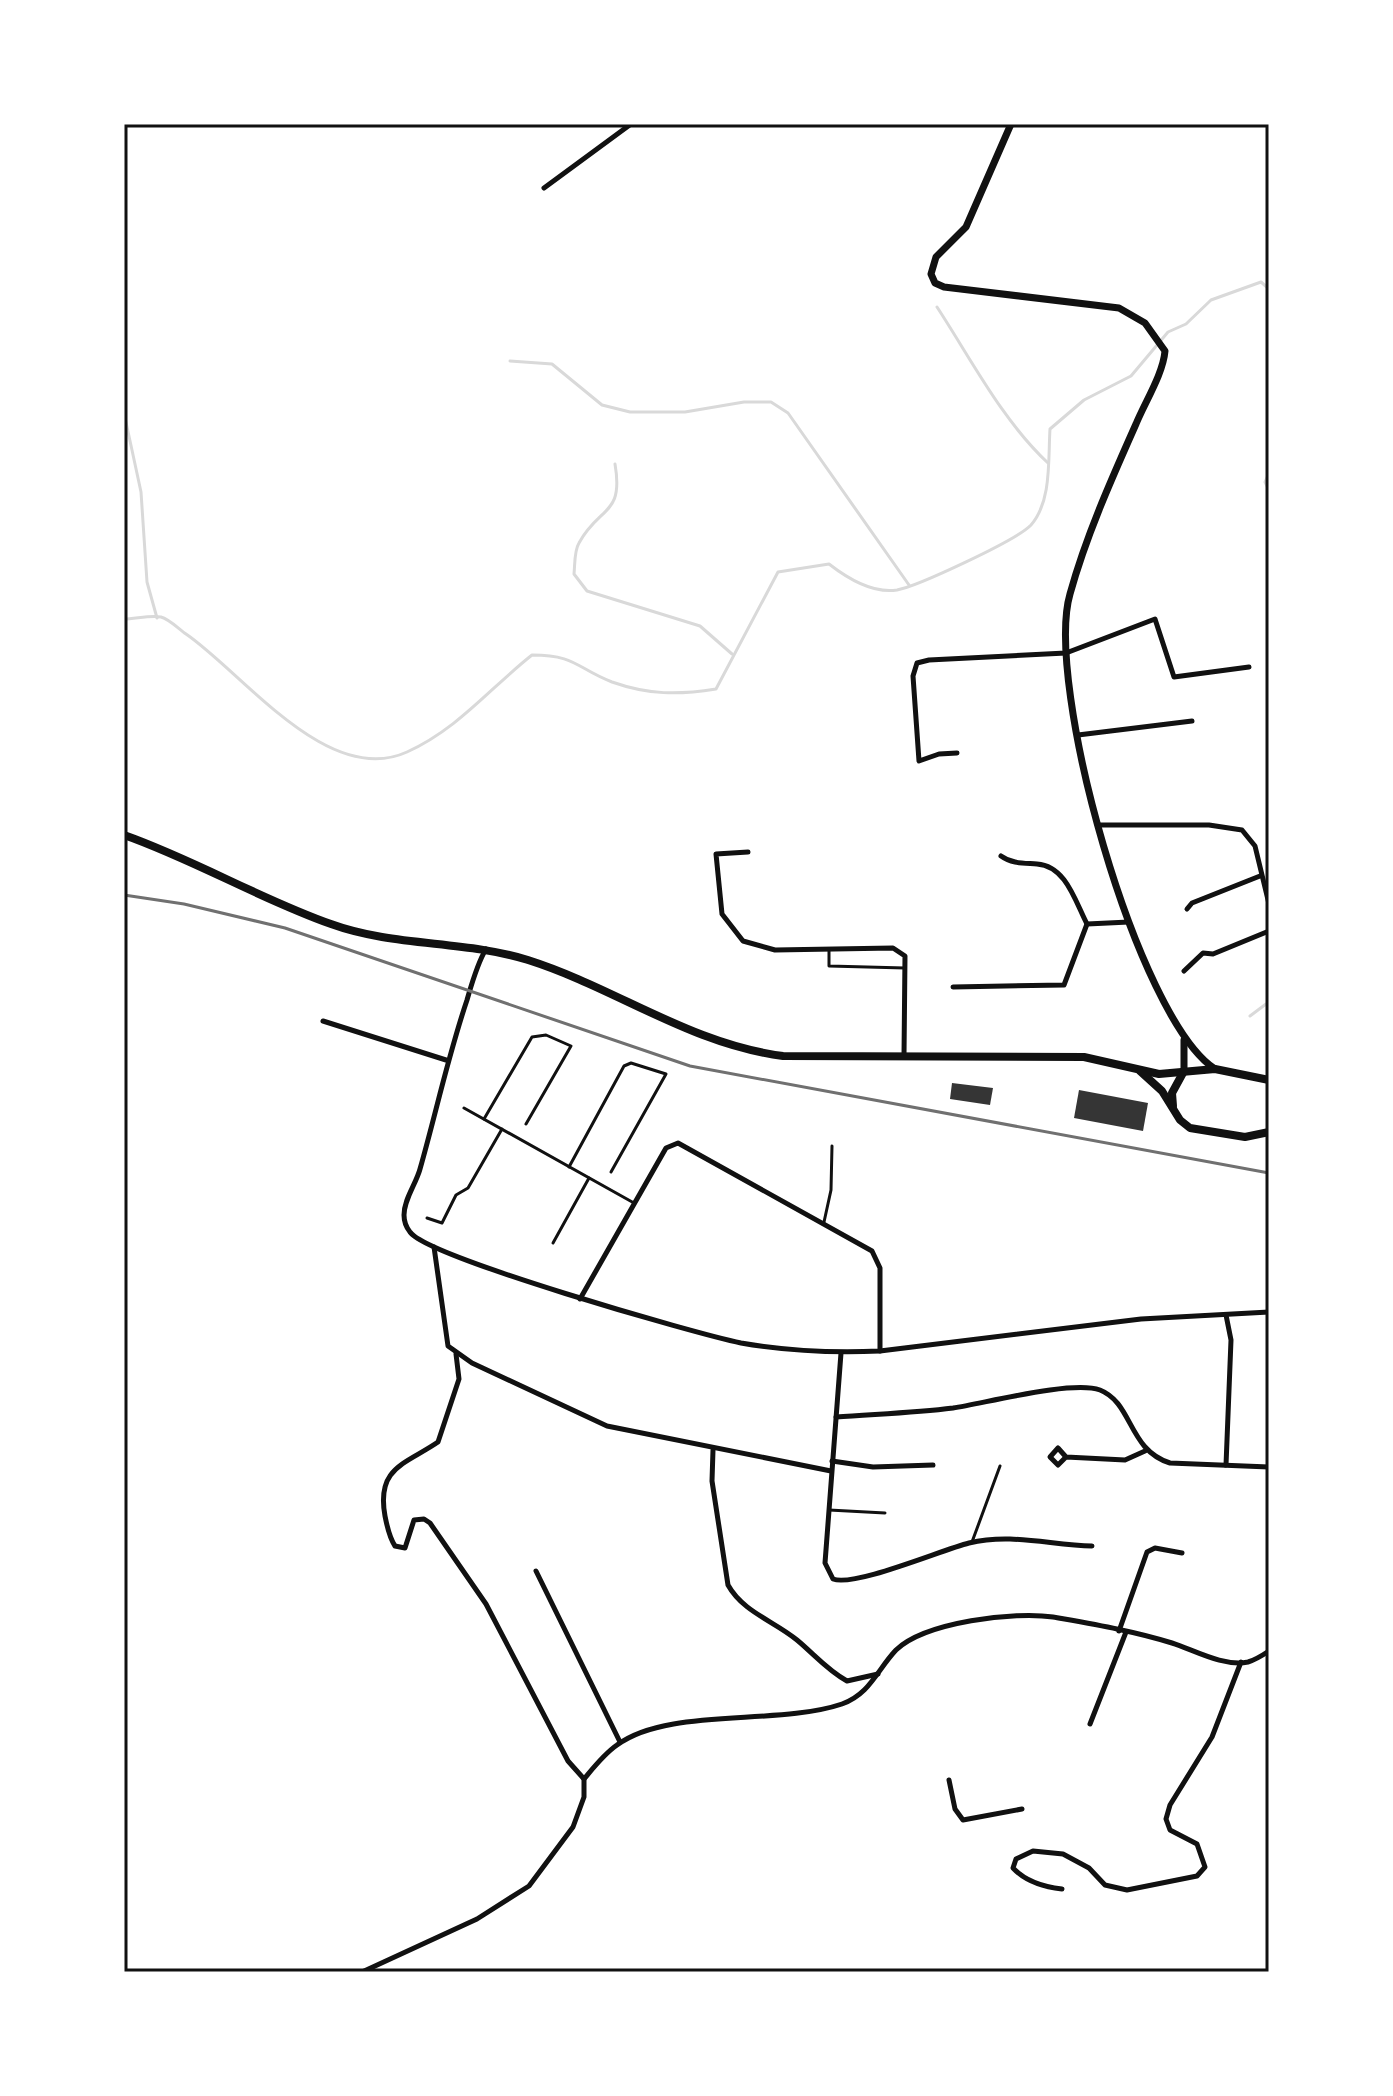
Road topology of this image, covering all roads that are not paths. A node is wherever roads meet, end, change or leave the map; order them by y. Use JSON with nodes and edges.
{"nodes":[{"id":1,"x":631,"y":124,"type":"edge"},
{"id":2,"x":1011,"y":124,"type":"edge"},
{"id":3,"x":544,"y":188,"type":"dead end"},
{"id":4,"x":1066,"y":653,"type":"junction"},
{"id":5,"x":1249,"y":667,"type":"dead end"},
{"id":6,"x":1192,"y":721,"type":"dead end"},
{"id":7,"x":1078,"y":735,"type":"junction"},
{"id":8,"x":957,"y":753,"type":"dead end"},
{"id":9,"x":1099,"y":825,"type":"junction"},
{"id":10,"x":124,"y":835,"type":"edge"},
{"id":11,"x":748,"y":852,"type":"dead end"},
{"id":12,"x":1001,"y":856,"type":"dead end"},
{"id":13,"x":1260,"y":876,"type":"junction"},
{"id":14,"x":1266,"y":886,"type":"edge"},
{"id":15,"x":1269,"y":904,"type":"edge"},
{"id":16,"x":1187,"y":909,"type":"dead end"},
{"id":17,"x":1129,"y":922,"type":"junction"},
{"id":18,"x":1087,"y":924,"type":"junction"},
{"id":19,"x":1269,"y":931,"type":"edge"},
{"id":20,"x":486,"y":949,"type":"junction"},
{"id":21,"x":829,"y":949,"type":"junction"},
{"id":22,"x":907,"y":968,"type":"junction"},
{"id":23,"x":1184,"y":971,"type":"dead end"},
{"id":24,"x":953,"y":987,"type":"dead end"},
{"id":25,"x":323,"y":1021,"type":"dead end"},
{"id":26,"x":1183,"y":1038,"type":"junction"},
{"id":27,"x":904,"y":1056,"type":"junction"},
{"id":28,"x":446,"y":1060,"type":"junction"},
{"id":29,"x":1215,"y":1069,"type":"junction"},
{"id":30,"x":1139,"y":1070,"type":"junction"},
{"id":31,"x":1184,"y":1071,"type":"junction"},
{"id":32,"x":1268,"y":1080,"type":"edge"},
{"id":33,"x":464,"y":1108,"type":"dead end"},
{"id":34,"x":1174,"y":1111,"type":"junction"},
{"id":35,"x":484,"y":1119,"type":"junction"},
{"id":36,"x":526,"y":1124,"type":"dead end"},
{"id":37,"x":502,"y":1129,"type":"junction"},
{"id":38,"x":1269,"y":1132,"type":"edge"},
{"id":39,"x":832,"y":1146,"type":"dead end"},
{"id":40,"x":569,"y":1167,"type":"junction"},
{"id":41,"x":611,"y":1172,"type":"dead end"},
{"id":42,"x":589,"y":1178,"type":"junction"},
{"id":43,"x":634,"y":1203,"type":"junction"},
{"id":44,"x":427,"y":1218,"type":"dead end"},
{"id":45,"x":824,"y":1222,"type":"junction"},
{"id":46,"x":553,"y":1243,"type":"dead end"},
{"id":47,"x":434,"y":1247,"type":"junction"},
{"id":48,"x":580,"y":1299,"type":"junction"},
{"id":49,"x":1269,"y":1312,"type":"edge"},
{"id":50,"x":1226,"y":1315,"type":"junction"},
{"id":51,"x":880,"y":1351,"type":"junction"},
{"id":52,"x":841,"y":1353,"type":"junction"},
{"id":53,"x":456,"y":1354,"type":"junction"},
{"id":54,"x":836,"y":1417,"type":"junction"},
{"id":55,"x":713,"y":1450,"type":"junction"},
{"id":56,"x":1145,"y":1451,"type":"junction"},
{"id":57,"x":1066,"y":1457,"type":"dead end"},
{"id":58,"x":832,"y":1461,"type":"junction"},
{"id":59,"x":933,"y":1465,"type":"dead end"},
{"id":60,"x":1226,"y":1465,"type":"junction"},
{"id":61,"x":1000,"y":1466,"type":"dead end"},
{"id":62,"x":1269,"y":1467,"type":"edge"},
{"id":63,"x":831,"y":1471,"type":"junction"},
{"id":64,"x":829,"y":1510,"type":"junction"},
{"id":65,"x":885,"y":1513,"type":"dead end"},
{"id":66,"x":972,"y":1542,"type":"junction"},
{"id":67,"x":1092,"y":1546,"type":"dead end"},
{"id":68,"x":1182,"y":1553,"type":"dead end"},
{"id":69,"x":536,"y":1571,"type":"dead end"},
{"id":70,"x":1122,"y":1632,"type":"junction"},
{"id":71,"x":1269,"y":1651,"type":"edge"},
{"id":72,"x":1241,"y":1662,"type":"junction"},
{"id":73,"x":878,"y":1674,"type":"junction"},
{"id":74,"x":1090,"y":1724,"type":"dead end"},
{"id":75,"x":620,"y":1742,"type":"junction"},
{"id":76,"x":584,"y":1779,"type":"junction"},
{"id":77,"x":949,"y":1780,"type":"dead end"},
{"id":78,"x":1022,"y":1809,"type":"dead end"},
{"id":79,"x":1062,"y":1889,"type":"dead end"},
{"id":80,"x":362,"y":1972,"type":"edge"}],
"edges":[{"from":1,"to":3,"type":"street"},
{"from":2,"to":4,"type":"street"},
{"from":4,"to":5,"type":"street"},
{"from":4,"to":7,"type":"street"},
{"from":4,"to":8,"type":"street"},
{"from":6,"to":7,"type":"street"},
{"from":7,"to":9,"type":"street"},
{"from":9,"to":13,"type":"street"},
{"from":9,"to":17,"type":"street"},
{"from":10,"to":20,"type":"main road"},
{"from":11,"to":21,"type":"street"},
{"from":12,"to":18,"type":"street"},
{"from":13,"to":14,"type":"street"},
{"from":13,"to":16,"type":"street"},
{"from":14,"to":15,"type":"street"},
{"from":17,"to":18,"type":"street"},
{"from":17,"to":26,"type":"street"},
{"from":18,"to":24,"type":"street"},
{"from":19,"to":23,"type":"street"},
{"from":20,"to":27,"type":"main road"},
{"from":20,"to":28,"type":"street"},
{"from":21,"to":22,"type":"street"},
{"from":21,"to":22,"type":"lane"},
{"from":22,"to":27,"type":"street"},
{"from":25,"to":28,"type":"street"},
{"from":26,"to":29,"type":"street"},
{"from":26,"to":31,"type":"street"},
{"from":27,"to":30,"type":"main road"},
{"from":28,"to":47,"type":"street"},
{"from":29,"to":31,"type":"main road"},
{"from":29,"to":32,"type":"main road"},
{"from":30,"to":31,"type":"main road"},
{"from":30,"to":34,"type":"main road"},
{"from":31,"to":34,"type":"main road"},
{"from":33,"to":35,"type":"lane"},
{"from":34,"to":38,"type":"main road"},
{"from":35,"to":36,"type":"lane"},
{"from":35,"to":37,"type":"lane"},
{"from":37,"to":40,"type":"lane"},
{"from":37,"to":44,"type":"lane"},
{"from":39,"to":45,"type":"lane"},
{"from":40,"to":41,"type":"lane"},
{"from":40,"to":42,"type":"lane"},
{"from":42,"to":43,"type":"lane"},
{"from":42,"to":46,"type":"lane"},
{"from":43,"to":45,"type":"street"},
{"from":43,"to":48,"type":"street"},
{"from":45,"to":51,"type":"street"},
{"from":47,"to":48,"type":"street"},
{"from":47,"to":53,"type":"street"},
{"from":48,"to":52,"type":"street"},
{"from":49,"to":50,"type":"street"},
{"from":50,"to":51,"type":"street"},
{"from":50,"to":60,"type":"street"},
{"from":51,"to":52,"type":"street"},
{"from":52,"to":54,"type":"street"},
{"from":53,"to":55,"type":"street"},
{"from":53,"to":76,"type":"street"},
{"from":54,"to":56,"type":"street"},
{"from":54,"to":58,"type":"street"},
{"from":55,"to":63,"type":"street"},
{"from":55,"to":73,"type":"street"},
{"from":56,"to":57,"type":"street"},
{"from":56,"to":60,"type":"street"},
{"from":58,"to":59,"type":"street"},
{"from":58,"to":63,"type":"street"},
{"from":60,"to":62,"type":"street"},
{"from":61,"to":66,"type":"lane"},
{"from":63,"to":64,"type":"street"},
{"from":64,"to":65,"type":"lane"},
{"from":64,"to":66,"type":"street"},
{"from":66,"to":67,"type":"street"},
{"from":68,"to":70,"type":"street"},
{"from":69,"to":75,"type":"street"},
{"from":70,"to":72,"type":"street"},
{"from":70,"to":73,"type":"street"},
{"from":70,"to":74,"type":"street"},
{"from":71,"to":72,"type":"street"},
{"from":72,"to":79,"type":"street"},
{"from":73,"to":75,"type":"street"},
{"from":75,"to":76,"type":"street"},
{"from":76,"to":80,"type":"street"},
{"from":77,"to":78,"type":"street"}]}
